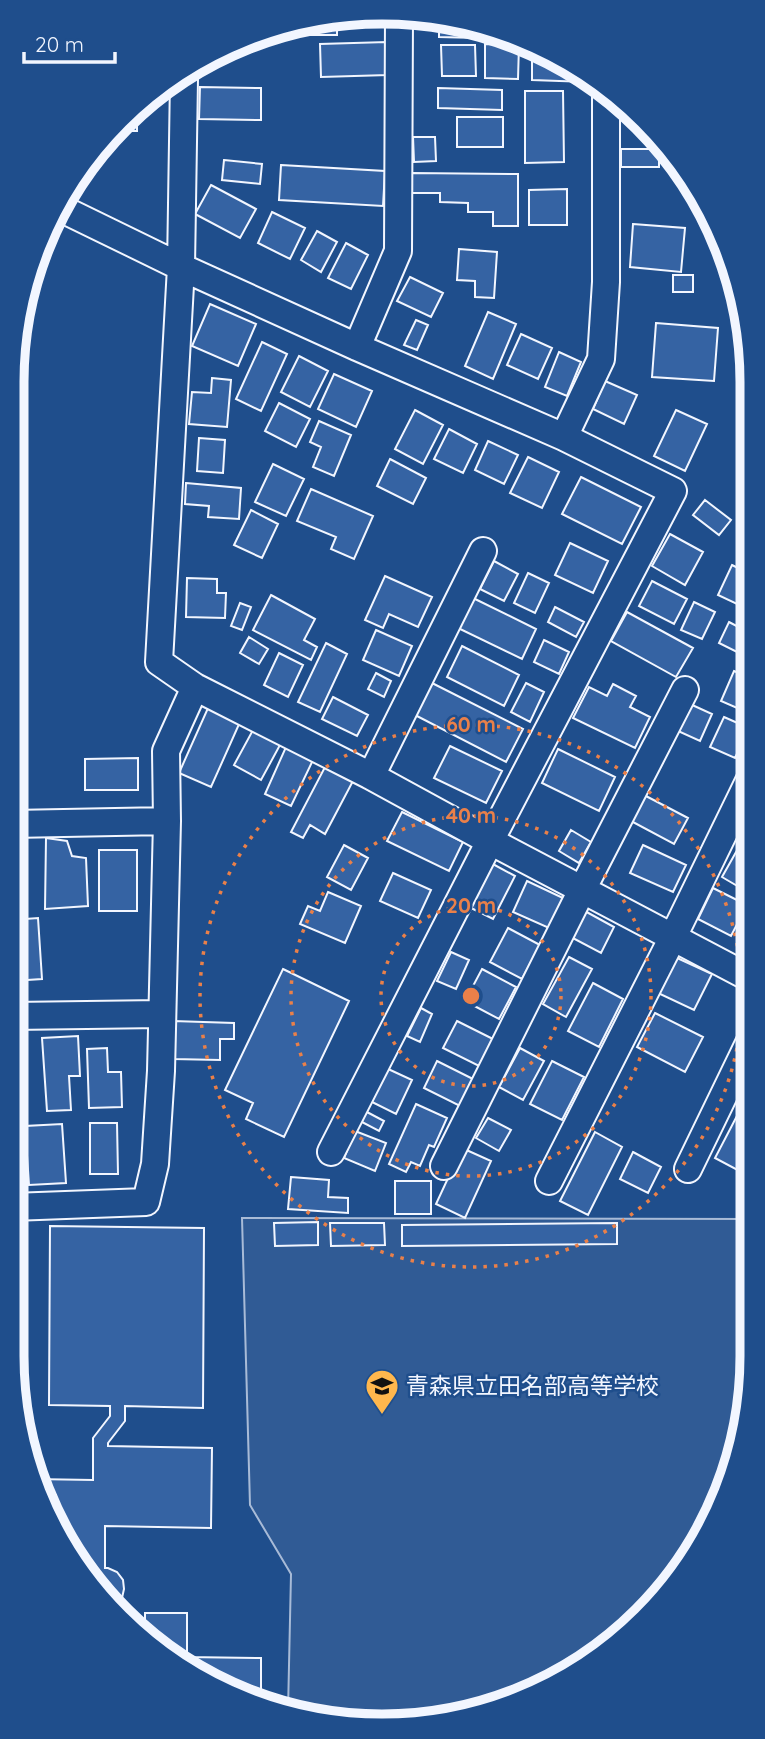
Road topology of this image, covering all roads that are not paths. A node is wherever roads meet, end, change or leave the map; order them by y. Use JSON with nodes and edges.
{"nodes":[{"id":1,"x":399,"y":25,"type":"edge"},
{"id":2,"x":184,"y":85,"type":"edge"},
{"id":3,"x":606,"y":103,"type":"edge"},
{"id":4,"x":67,"y":212,"type":"edge"},
{"id":5,"x":181,"y":267,"type":"junction"},
{"id":6,"x":357,"y":347,"type":"junction"},
{"id":7,"x":564,"y":436,"type":"junction"},
{"id":8,"x":483,"y":551,"type":"dead end"},
{"id":9,"x":195,"y":687,"type":"junction"},
{"id":10,"x":685,"y":690,"type":"dead end"},
{"id":11,"x":371,"y":776,"type":"junction"},
{"id":12,"x":740,"y":800,"type":"edge"},
{"id":13,"x":167,"y":821,"type":"junction"},
{"id":14,"x":24,"y":824,"type":"edge"},
{"id":15,"x":490,"y":841,"type":"junction"},
{"id":16,"x":582,"y":890,"type":"junction"},
{"id":17,"x":673,"y":937,"type":"junction"},
{"id":18,"x":740,"y":973,"type":"edge"},
{"id":19,"x":161,"y":1014,"type":"junction"},
{"id":20,"x":24,"y":1016,"type":"edge"},
{"id":21,"x":740,"y":1062,"type":"edge"},
{"id":22,"x":331,"y":1152,"type":"dead end"},
{"id":23,"x":444,"y":1167,"type":"dead end"},
{"id":24,"x":688,"y":1170,"type":"dead end"},
{"id":25,"x":549,"y":1181,"type":"dead end"},
{"id":26,"x":24,"y":1207,"type":"edge"}],
"edges":[{"from":1,"to":6,"type":"street"},
{"from":2,"to":5,"type":"street"},
{"from":3,"to":7,"type":"street"},
{"from":4,"to":5,"type":"street"},
{"from":5,"to":6,"type":"street"},
{"from":5,"to":9,"type":"street"},
{"from":6,"to":7,"type":"street"},
{"from":7,"to":15,"type":"street"},
{"from":8,"to":11,"type":"street"},
{"from":9,"to":11,"type":"street"},
{"from":9,"to":13,"type":"street"},
{"from":10,"to":16,"type":"street"},
{"from":11,"to":15,"type":"street"},
{"from":12,"to":17,"type":"street"},
{"from":13,"to":14,"type":"street"},
{"from":13,"to":19,"type":"street"},
{"from":15,"to":16,"type":"street"},
{"from":15,"to":22,"type":"street"},
{"from":16,"to":17,"type":"street"},
{"from":16,"to":23,"type":"street"},
{"from":17,"to":18,"type":"street"},
{"from":17,"to":25,"type":"street"},
{"from":19,"to":20,"type":"street"},
{"from":19,"to":26,"type":"street"},
{"from":21,"to":24,"type":"street"}]}
